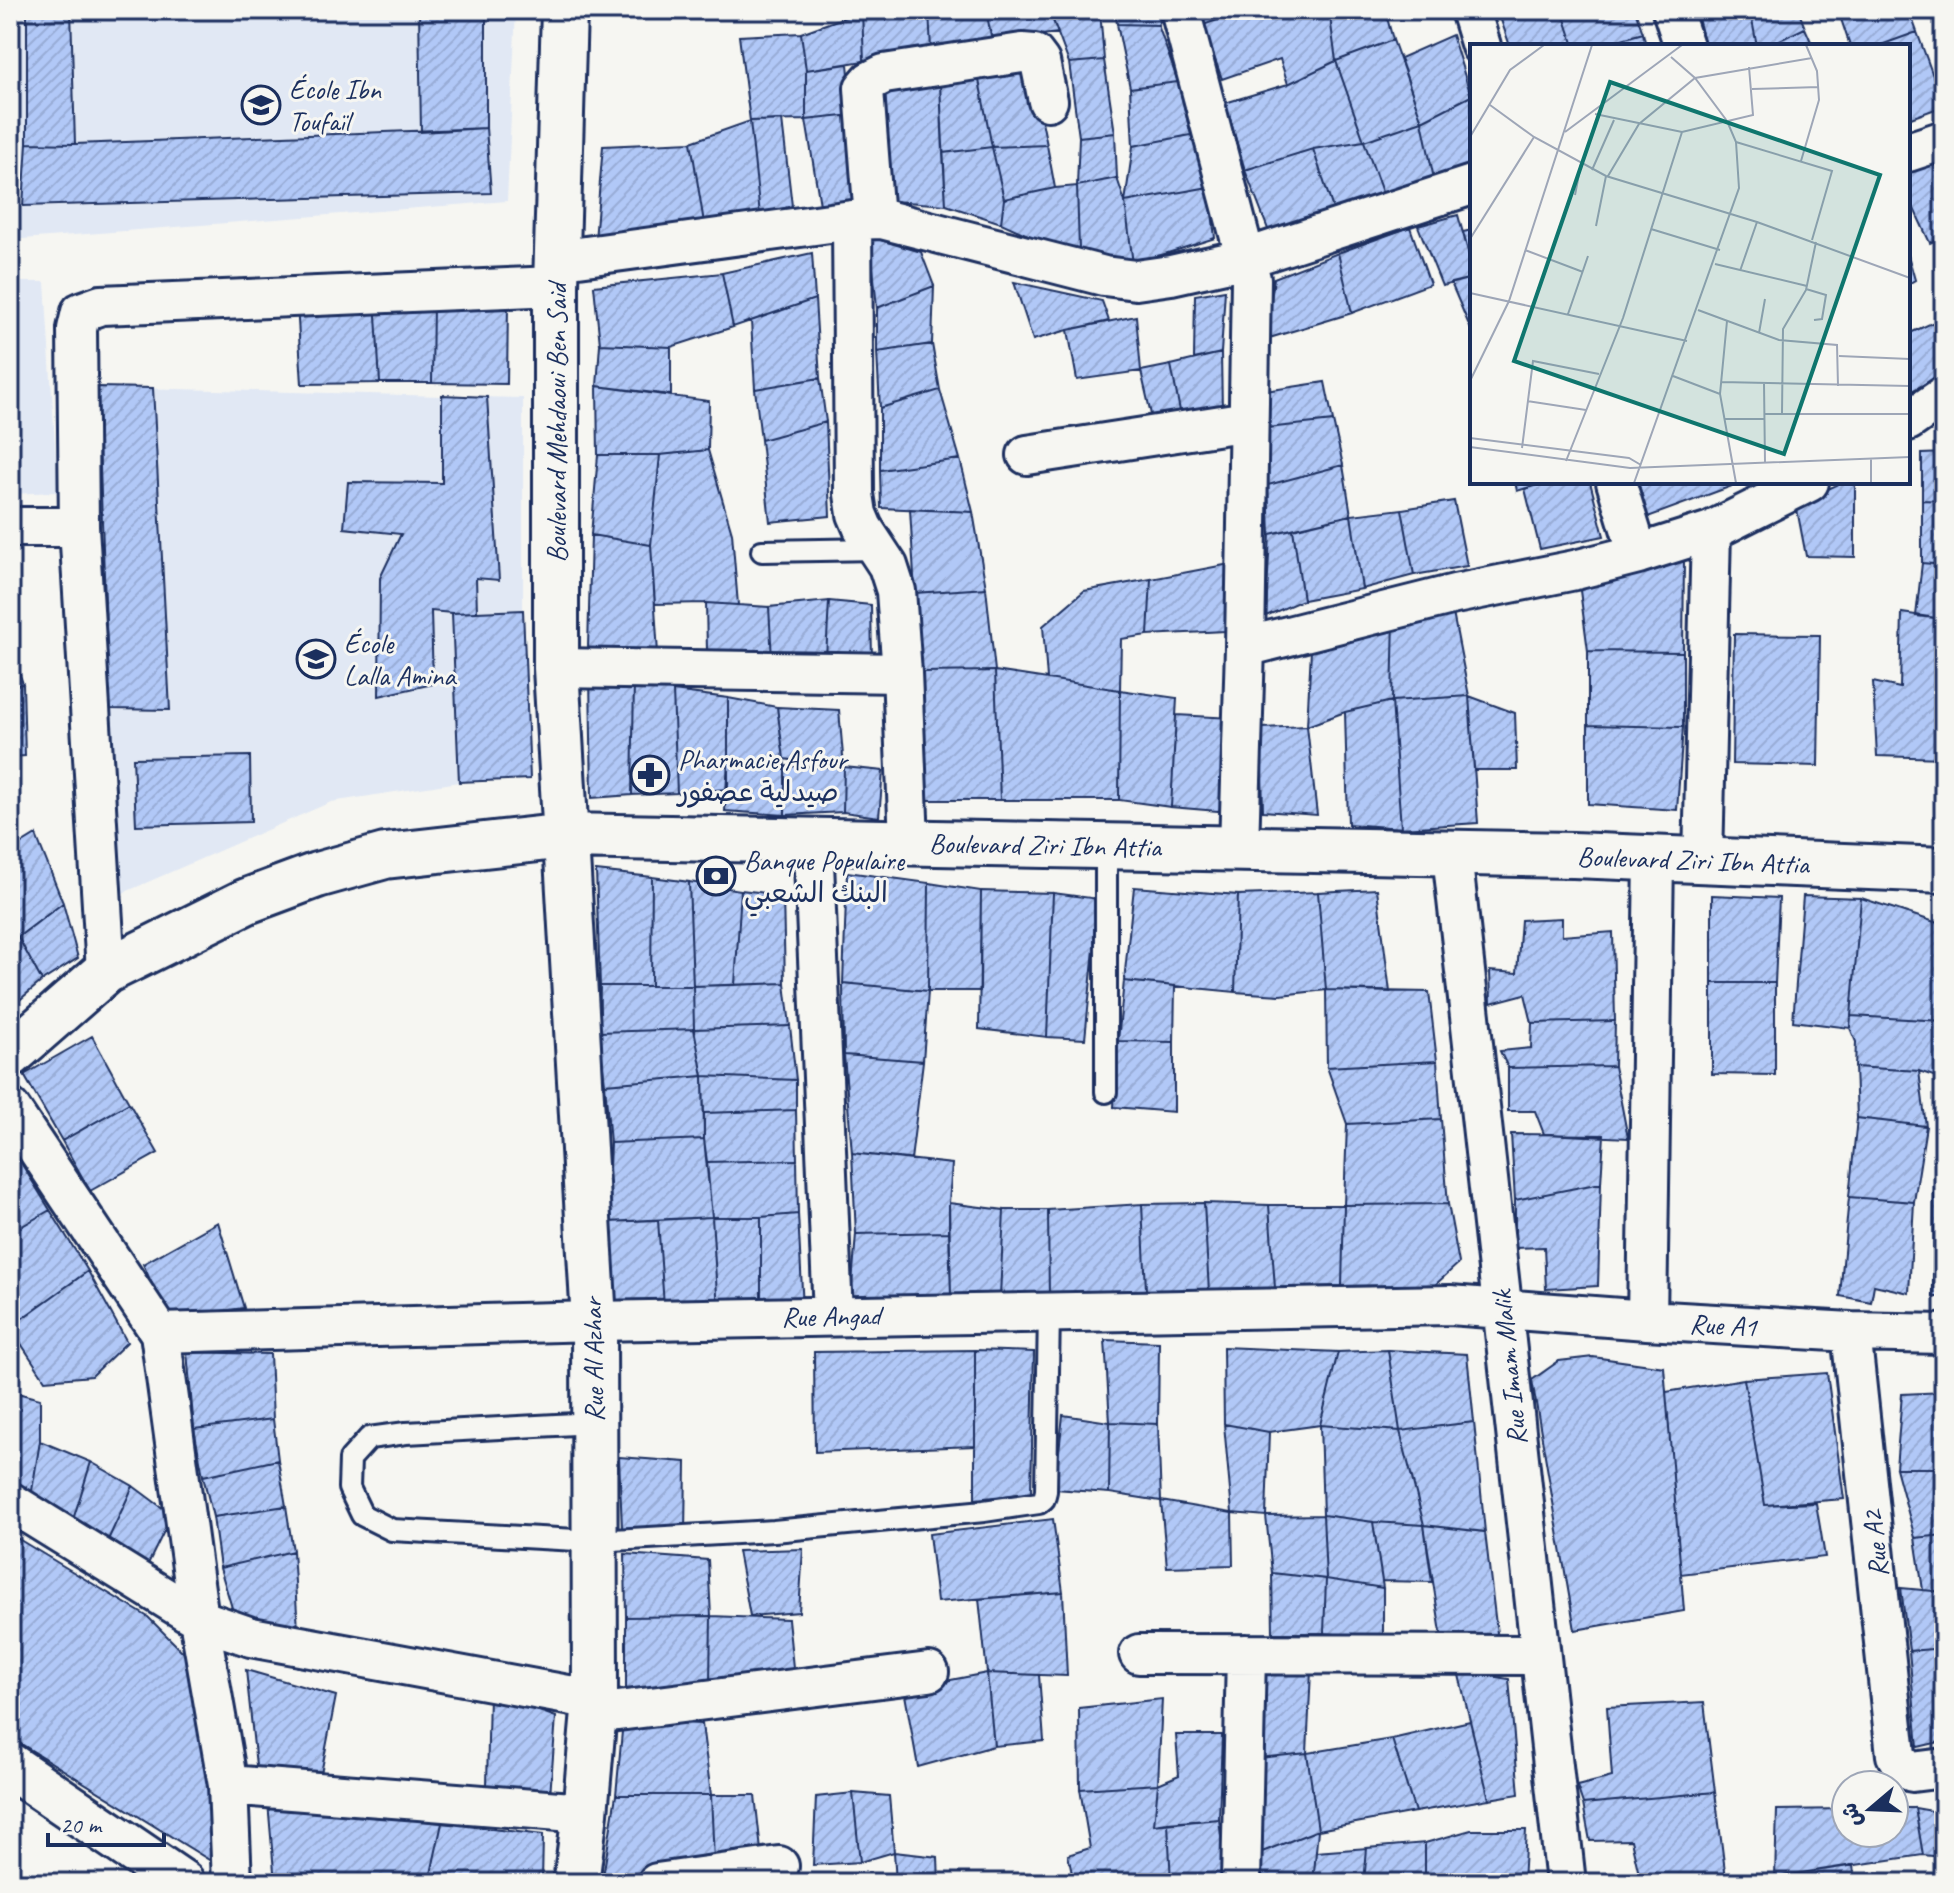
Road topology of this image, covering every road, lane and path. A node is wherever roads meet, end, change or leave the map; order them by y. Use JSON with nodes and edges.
{"nodes":[{"id":1,"x":564,"y":10,"type":"edge"},
{"id":2,"x":1180,"y":10,"type":"edge"},
{"id":3,"x":1470,"y":10,"type":"edge"},
{"id":4,"x":1672,"y":10,"type":"edge"},
{"id":5,"x":1480,"y":44,"type":"edge"},
{"id":6,"x":1683,"y":44,"type":"edge"},
{"id":7,"x":1048,"y":101,"type":"dead end"},
{"id":8,"x":1944,"y":140,"type":"edge"},
{"id":9,"x":1910,"y":151,"type":"edge"},
{"id":10,"x":1470,"y":186,"type":"edge"},
{"id":11,"x":863,"y":219,"type":"junction"},
{"id":12,"x":1247,"y":258,"type":"junction"},
{"id":13,"x":556,"y":273,"type":"junction"},
{"id":14,"x":1944,"y":396,"type":"edge"},
{"id":15,"x":1910,"y":420,"type":"edge"},
{"id":16,"x":1248,"y":421,"type":"junction"},
{"id":17,"x":1027,"y":455,"type":"dead end"},
{"id":18,"x":1617,"y":484,"type":"edge"},
{"id":19,"x":1805,"y":484,"type":"edge"},
{"id":20,"x":10,"y":527,"type":"edge"},
{"id":21,"x":79,"y":527,"type":"junction"},
{"id":22,"x":1711,"y":531,"type":"junction"},
{"id":23,"x":878,"y":549,"type":"junction"},
{"id":24,"x":762,"y":551,"type":"dead end"},
{"id":25,"x":1638,"y":554,"type":"junction"},
{"id":26,"x":1245,"y":647,"type":"junction"},
{"id":27,"x":556,"y":668,"type":"junction"},
{"id":28,"x":902,"y":673,"type":"junction"},
{"id":29,"x":566,"y":836,"type":"junction"},
{"id":30,"x":813,"y":839,"type":"junction"},
{"id":31,"x":909,"y":841,"type":"junction"},
{"id":32,"x":1106,"y":847,"type":"junction"},
{"id":33,"x":1239,"y":848,"type":"junction"},
{"id":34,"x":1452,"y":854,"type":"junction"},
{"id":35,"x":1654,"y":858,"type":"junction"},
{"id":36,"x":1703,"y":861,"type":"junction"},
{"id":37,"x":1944,"y":870,"type":"edge"},
{"id":38,"x":106,"y":971,"type":"junction"},
{"id":39,"x":10,"y":1055,"type":"edge"},
{"id":40,"x":1106,"y":1092,"type":"dead end"},
{"id":41,"x":10,"y":1108,"type":"edge"},
{"id":42,"x":1503,"y":1308,"type":"junction"},
{"id":43,"x":1049,"y":1312,"type":"junction"},
{"id":44,"x":833,"y":1316,"type":"junction"},
{"id":45,"x":1647,"y":1320,"type":"junction"},
{"id":46,"x":594,"y":1321,"type":"junction"},
{"id":47,"x":1851,"y":1332,"type":"junction"},
{"id":48,"x":160,"y":1333,"type":"junction"},
{"id":49,"x":1944,"y":1334,"type":"edge"},
{"id":50,"x":594,"y":1423,"type":"junction"},
{"id":51,"x":10,"y":1502,"type":"edge"},
{"id":52,"x":595,"y":1541,"type":"junction"},
{"id":53,"x":199,"y":1619,"type":"junction"},
{"id":54,"x":1139,"y":1654,"type":"dead end"},
{"id":55,"x":1246,"y":1654,"type":"junction"},
{"id":56,"x":1539,"y":1655,"type":"junction"},
{"id":57,"x":929,"y":1672,"type":"dead end"},
{"id":58,"x":594,"y":1707,"type":"junction"},
{"id":59,"x":10,"y":1766,"type":"edge"},
{"id":60,"x":1944,"y":1768,"type":"edge"},
{"id":61,"x":228,"y":1785,"type":"junction"},
{"id":62,"x":585,"y":1813,"type":"junction"},
{"id":63,"x":779,"y":1866,"type":"dead end"},
{"id":64,"x":182,"y":1883,"type":"edge"},
{"id":65,"x":232,"y":1883,"type":"edge"},
{"id":66,"x":576,"y":1883,"type":"edge"},
{"id":67,"x":657,"y":1883,"type":"edge"},
{"id":68,"x":1241,"y":1883,"type":"edge"},
{"id":69,"x":1566,"y":1883,"type":"edge"}],
"edges":[{"from":1,"to":13,"type":"street","name":"Boulevard Mehdaoui Ben Said"},
{"from":2,"to":12,"type":"street"},
{"from":3,"to":5,"type":"street"},
{"from":4,"to":6,"type":"street"},
{"from":7,"to":11,"type":"street"},
{"from":8,"to":9,"type":"street"},
{"from":10,"to":12,"type":"street"},
{"from":11,"to":12,"type":"street"},
{"from":11,"to":13,"type":"street"},
{"from":11,"to":23,"type":"street"},
{"from":12,"to":16,"type":"street"},
{"from":13,"to":21,"type":"street"},
{"from":13,"to":27,"type":"street","name":"Boulevard Mehdaoui Ben Said"},
{"from":14,"to":15,"type":"street"},
{"from":16,"to":17,"type":"street"},
{"from":16,"to":26,"type":"street"},
{"from":18,"to":25,"type":"street"},
{"from":19,"to":22,"type":"street"},
{"from":20,"to":21,"type":"street"},
{"from":21,"to":38,"type":"street"},
{"from":22,"to":25,"type":"street"},
{"from":22,"to":36,"type":"street"},
{"from":23,"to":24,"type":"lane"},
{"from":23,"to":28,"type":"street"},
{"from":25,"to":26,"type":"street"},
{"from":26,"to":33,"type":"street"},
{"from":27,"to":28,"type":"street"},
{"from":27,"to":29,"type":"street","name":"Boulevard Mehdaoui Ben Said"},
{"from":28,"to":31,"type":"street"},
{"from":29,"to":30,"type":"street","name":"Boulevard Ziri Ibn Attia"},
{"from":29,"to":38,"type":"street","name":"Boulevard Ziri Ibn Attia"},
{"from":29,"to":46,"type":"street","name":"Rue Al Azhar"},
{"from":30,"to":31,"type":"street","name":"Boulevard Ziri Ibn Attia"},
{"from":30,"to":44,"type":"street"},
{"from":31,"to":32,"type":"street","name":"Boulevard Ziri Ibn Attia"},
{"from":32,"to":33,"type":"street","name":"Boulevard Ziri Ibn Attia"},
{"from":32,"to":40,"type":"lane"},
{"from":33,"to":34,"type":"street","name":"Boulevard Ziri Ibn Attia"},
{"from":34,"to":35,"type":"street","name":"Boulevard Ziri Ibn Attia"},
{"from":34,"to":42,"type":"street","name":"Rue Imam Malik"},
{"from":35,"to":36,"type":"street","name":"Boulevard Ziri Ibn Attia"},
{"from":35,"to":45,"type":"street"},
{"from":36,"to":37,"type":"street","name":"Boulevard Ziri Ibn Attia"},
{"from":38,"to":39,"type":"street","name":"Boulevard Ziri Ibn Attia"},
{"from":41,"to":48,"type":"street"},
{"from":42,"to":43,"type":"street","name":"Rue Angad"},
{"from":42,"to":45,"type":"street","name":"Rue A1"},
{"from":42,"to":56,"type":"street","name":"Rue Imam Malik"},
{"from":43,"to":44,"type":"street","name":"Rue Angad"},
{"from":43,"to":52,"type":"lane"},
{"from":44,"to":46,"type":"street","name":"Rue Angad"},
{"from":45,"to":47,"type":"street","name":"Rue A1"},
{"from":46,"to":48,"type":"street","name":"Rue Angad"},
{"from":46,"to":50,"type":"street","name":"Rue Al Azhar"},
{"from":47,"to":49,"type":"street","name":"Rue A1"},
{"from":47,"to":60,"type":"street","name":"Rue A2"},
{"from":48,"to":53,"type":"street"},
{"from":50,"to":52,"type":"street","name":"Rue Al Azhar"},
{"from":50,"to":52,"type":"lane"},
{"from":51,"to":53,"type":"street"},
{"from":52,"to":58,"type":"street","name":"Rue Al Azhar"},
{"from":53,"to":58,"type":"street"},
{"from":53,"to":61,"type":"street"},
{"from":54,"to":55,"type":"street"},
{"from":55,"to":56,"type":"street"},
{"from":55,"to":68,"type":"street"},
{"from":56,"to":69,"type":"street","name":"Rue Imam Malik"},
{"from":57,"to":58,"type":"street"},
{"from":58,"to":62,"type":"street","name":"Rue Al Azhar"},
{"from":59,"to":64,"type":"street"},
{"from":61,"to":62,"type":"street"},
{"from":61,"to":65,"type":"street"},
{"from":62,"to":66,"type":"street","name":"Rue Al Azhar"},
{"from":63,"to":67,"type":"street"}]}
